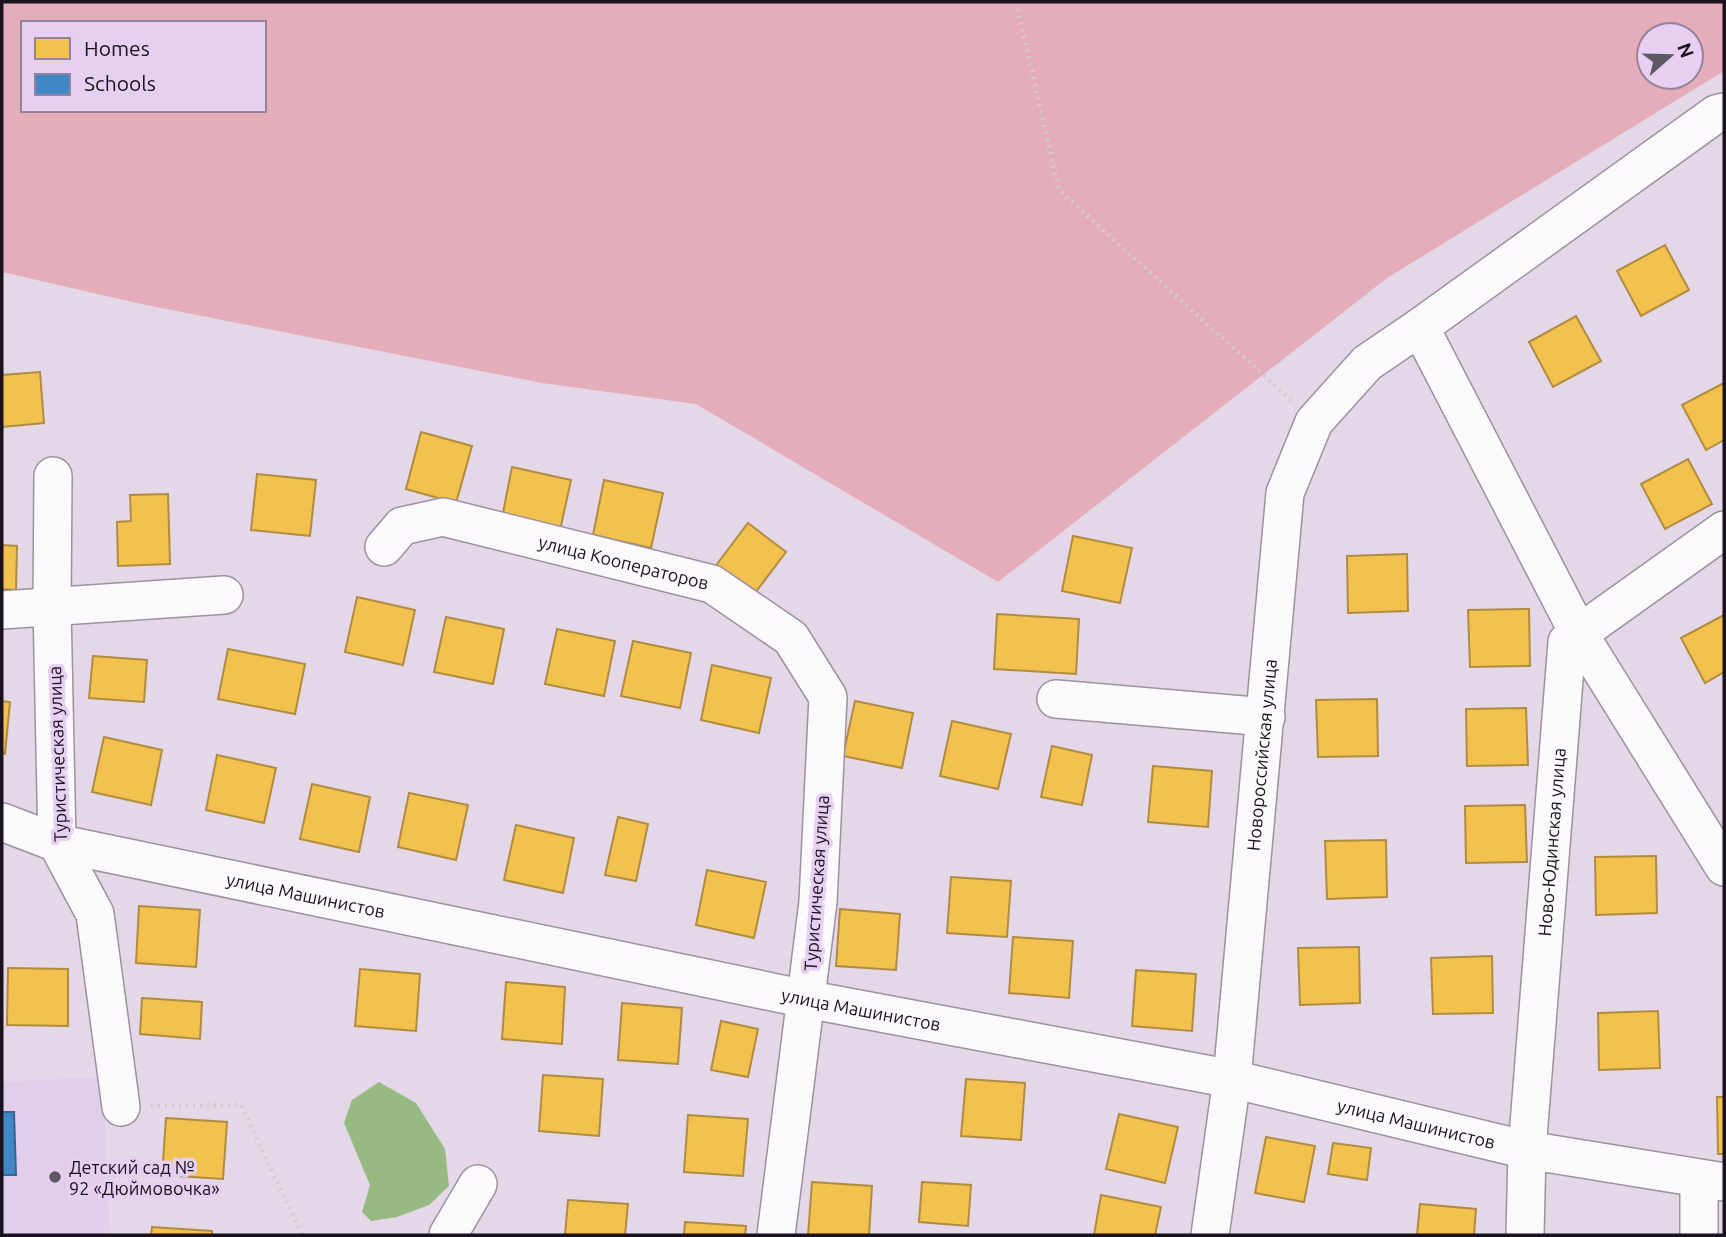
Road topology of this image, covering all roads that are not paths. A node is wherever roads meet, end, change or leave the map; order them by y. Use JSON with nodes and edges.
{"nodes":[{"id":1,"x":1724,"y":111,"type":"edge"},
{"id":2,"x":1420,"y":327,"type":"junction"},
{"id":3,"x":53,"y":475,"type":"dead end"},
{"id":4,"x":1724,"y":530,"type":"edge"},
{"id":5,"x":384,"y":547,"type":"dead end"},
{"id":6,"x":223,"y":595,"type":"dead end"},
{"id":7,"x":52,"y":607,"type":"junction"},
{"id":8,"x":2,"y":610,"type":"edge"},
{"id":9,"x":1579,"y":634,"type":"junction"},
{"id":10,"x":828,"y":697,"type":"joint"},
{"id":11,"x":1056,"y":699,"type":"dead end"},
{"id":12,"x":1266,"y":717,"type":"junction"},
{"id":13,"x":2,"y":822,"type":"edge"},
{"id":14,"x":57,"y":844,"type":"junction"},
{"id":15,"x":1724,"y":867,"type":"edge"},
{"id":16,"x":806,"y":999,"type":"junction"},
{"id":17,"x":1232,"y":1079,"type":"junction"},
{"id":18,"x":121,"y":1107,"type":"road end"},
{"id":19,"x":1527,"y":1150,"type":"junction"},
{"id":20,"x":1712,"y":1181,"type":"edge"},
{"id":21,"x":478,"y":1184,"type":"dead end"},
{"id":22,"x":448,"y":1235,"type":"edge"},
{"id":23,"x":776,"y":1235,"type":"edge"},
{"id":24,"x":1210,"y":1235,"type":"edge"},
{"id":25,"x":1525,"y":1235,"type":"edge"},
{"id":26,"x":1699,"y":1235,"type":"edge"}],
"edges":[{"from":1,"to":2,"type":"street","name":"Новороссийская улица"},
{"from":2,"to":9,"type":"street"},
{"from":2,"to":12,"type":"street","name":"Новороссийская улица"},
{"from":3,"to":7,"type":"street","name":"Туристическая улица"},
{"from":4,"to":9,"type":"street","name":"Ново-Юдинская улица"},
{"from":5,"to":10,"type":"street","name":"улица Кооператоров"},
{"from":6,"to":7,"type":"street"},
{"from":7,"to":8,"type":"street"},
{"from":7,"to":14,"type":"street","name":"Туристическая улица"},
{"from":9,"to":15,"type":"street"},
{"from":9,"to":19,"type":"street","name":"Ново-Юдинская улица"},
{"from":10,"to":16,"type":"street","name":"Туристическая улица"},
{"from":11,"to":12,"type":"street"},
{"from":12,"to":17,"type":"street","name":"Новороссийская улица"},
{"from":13,"to":14,"type":"street","name":"улица Машинистов"},
{"from":14,"to":16,"type":"street","name":"улица Машинистов"},
{"from":14,"to":18,"type":"street","name":"Туристическая улица"},
{"from":16,"to":17,"type":"street","name":"улица Машинистов"},
{"from":16,"to":23,"type":"street","name":"Туристическая улица"},
{"from":17,"to":19,"type":"street","name":"улица Машинистов"},
{"from":17,"to":24,"type":"street","name":"Новороссийская улица"},
{"from":19,"to":20,"type":"street","name":"улица Машинистов"},
{"from":19,"to":25,"type":"street","name":"Ново-Юдинская улица"},
{"from":20,"to":26,"type":"street"},
{"from":21,"to":22,"type":"street"}]}
